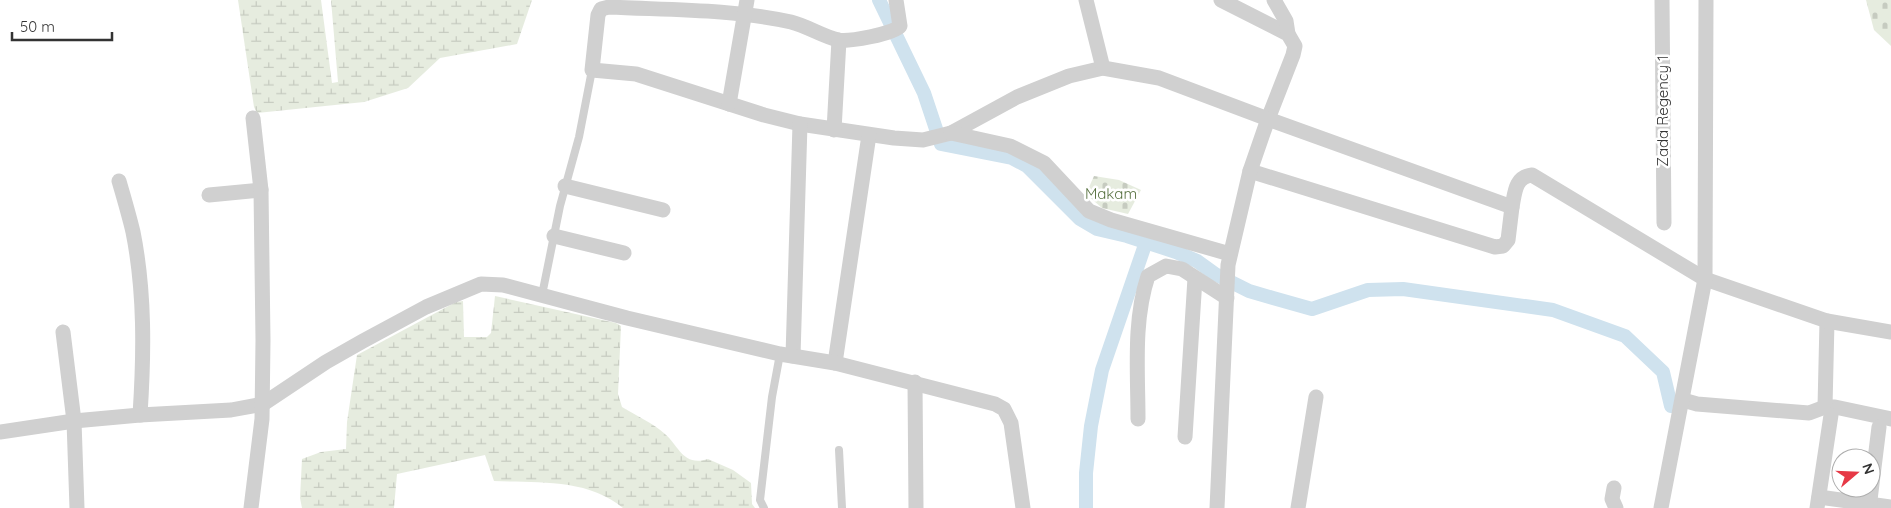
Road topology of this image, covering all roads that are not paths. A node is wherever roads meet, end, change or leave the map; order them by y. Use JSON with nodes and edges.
{"nodes":[{"id":1,"x":896,"y":0,"type":"edge"},
{"id":2,"x":1086,"y":0,"type":"edge"},
{"id":3,"x":1221,"y":0,"type":"edge"},
{"id":4,"x":1662,"y":0,"type":"edge"},
{"id":5,"x":1706,"y":0,"type":"edge"},
{"id":6,"x":1273,"y":1,"type":"edge"},
{"id":7,"x":746,"y":7,"type":"edge"},
{"id":8,"x":1288,"y":34,"type":"junction"},
{"id":9,"x":839,"y":40,"type":"junction"},
{"id":10,"x":1103,"y":68,"type":"junction"},
{"id":11,"x":592,"y":70,"type":"junction"},
{"id":12,"x":729,"y":104,"type":"junction"},
{"id":13,"x":253,"y":118,"type":"dead end"},
{"id":14,"x":1268,"y":119,"type":"junction"},
{"id":15,"x":800,"y":124,"type":"junction"},
{"id":16,"x":834,"y":130,"type":"junction"},
{"id":17,"x":869,"y":135,"type":"junction"},
{"id":18,"x":944,"y":135,"type":"junction"},
{"id":19,"x":1250,"y":171,"type":"junction"},
{"id":20,"x":119,"y":181,"type":"dead end"},
{"id":21,"x":565,"y":186,"type":"junction"},
{"id":22,"x":261,"y":190,"type":"junction"},
{"id":23,"x":209,"y":195,"type":"dead end"},
{"id":24,"x":1512,"y":207,"type":"junction"},
{"id":25,"x":663,"y":210,"type":"dead end"},
{"id":26,"x":1664,"y":222,"type":"dead end"},
{"id":27,"x":554,"y":236,"type":"junction"},
{"id":28,"x":624,"y":253,"type":"dead end"},
{"id":29,"x":1229,"y":259,"type":"junction"},
{"id":30,"x":1195,"y":278,"type":"junction"},
{"id":31,"x":1705,"y":279,"type":"junction"},
{"id":32,"x":1227,"y":291,"type":"junction"},
{"id":33,"x":542,"y":295,"type":"junction"},
{"id":34,"x":1826,"y":321,"type":"junction"},
{"id":35,"x":63,"y":332,"type":"dead end"},
{"id":36,"x":1891,"y":332,"type":"edge"},
{"id":37,"x":787,"y":355,"type":"junction"},
{"id":38,"x":835,"y":363,"type":"junction"},
{"id":39,"x":915,"y":382,"type":"junction"},
{"id":40,"x":1316,"y":397,"type":"dead end"},
{"id":41,"x":1683,"y":400,"type":"junction"},
{"id":42,"x":263,"y":404,"type":"junction"},
{"id":43,"x":1828,"y":411,"type":"junction"},
{"id":44,"x":140,"y":414,"type":"junction"},
{"id":45,"x":1138,"y":420,"type":"dead end"},
{"id":46,"x":74,"y":421,"type":"junction"},
{"id":47,"x":1885,"y":423,"type":"edge"},
{"id":48,"x":0,"y":432,"type":"edge"},
{"id":49,"x":1184,"y":437,"type":"dead end"},
{"id":50,"x":839,"y":450,"type":"dead end"},
{"id":51,"x":1614,"y":488,"type":"dead end"},
{"id":52,"x":1818,"y":503,"type":"edge"},
{"id":53,"x":1870,"y":506,"type":"edge"},
{"id":54,"x":1891,"y":507,"type":"edge"},
{"id":55,"x":77,"y":508,"type":"edge"},
{"id":56,"x":251,"y":508,"type":"edge"},
{"id":57,"x":764,"y":508,"type":"edge"},
{"id":58,"x":842,"y":508,"type":"edge"},
{"id":59,"x":916,"y":508,"type":"edge"},
{"id":60,"x":1023,"y":508,"type":"edge"},
{"id":61,"x":1217,"y":508,"type":"edge"},
{"id":62,"x":1298,"y":508,"type":"edge"},
{"id":63,"x":1616,"y":508,"type":"edge"},
{"id":64,"x":1661,"y":508,"type":"edge"}],
"edges":[{"from":1,"to":9,"type":"street"},
{"from":2,"to":10,"type":"street"},
{"from":3,"to":8,"type":"street"},
{"from":4,"to":26,"type":"street","name":"Zada Regency 1"},
{"from":5,"to":31,"type":"street"},
{"from":6,"to":8,"type":"street"},
{"from":7,"to":9,"type":"street"},
{"from":7,"to":11,"type":"street"},
{"from":7,"to":12,"type":"street"},
{"from":8,"to":14,"type":"street"},
{"from":9,"to":16,"type":"street"},
{"from":10,"to":14,"type":"street"},
{"from":10,"to":18,"type":"street"},
{"from":11,"to":12,"type":"street"},
{"from":11,"to":21,"type":"lane"},
{"from":12,"to":15,"type":"street"},
{"from":13,"to":22,"type":"street"},
{"from":14,"to":19,"type":"street"},
{"from":14,"to":24,"type":"street"},
{"from":15,"to":16,"type":"street"},
{"from":15,"to":37,"type":"street"},
{"from":16,"to":17,"type":"street"},
{"from":17,"to":18,"type":"street"},
{"from":17,"to":38,"type":"street"},
{"from":18,"to":29,"type":"street"},
{"from":19,"to":24,"type":"street"},
{"from":19,"to":29,"type":"street"},
{"from":20,"to":44,"type":"street"},
{"from":21,"to":25,"type":"street"},
{"from":21,"to":27,"type":"lane"},
{"from":22,"to":23,"type":"street"},
{"from":22,"to":42,"type":"street"},
{"from":24,"to":31,"type":"street"},
{"from":27,"to":28,"type":"street"},
{"from":27,"to":33,"type":"lane"},
{"from":29,"to":32,"type":"street"},
{"from":30,"to":32,"type":"street"},
{"from":30,"to":45,"type":"street"},
{"from":30,"to":49,"type":"street"},
{"from":31,"to":34,"type":"street"},
{"from":31,"to":41,"type":"street"},
{"from":32,"to":61,"type":"street"},
{"from":33,"to":37,"type":"street"},
{"from":33,"to":42,"type":"street"},
{"from":34,"to":36,"type":"street"},
{"from":34,"to":43,"type":"street"},
{"from":35,"to":46,"type":"street"},
{"from":37,"to":38,"type":"street"},
{"from":37,"to":57,"type":"lane"},
{"from":38,"to":39,"type":"street"},
{"from":39,"to":59,"type":"street"},
{"from":39,"to":60,"type":"street"},
{"from":40,"to":62,"type":"street"},
{"from":41,"to":43,"type":"street"},
{"from":41,"to":64,"type":"street"},
{"from":42,"to":44,"type":"street"},
{"from":42,"to":56,"type":"street"},
{"from":43,"to":47,"type":"street"},
{"from":43,"to":52,"type":"street"},
{"from":44,"to":46,"type":"street"},
{"from":46,"to":48,"type":"street"},
{"from":46,"to":55,"type":"street"},
{"from":47,"to":53,"type":"street"},
{"from":50,"to":58,"type":"lane"},
{"from":51,"to":63,"type":"street"},
{"from":52,"to":53,"type":"street"},
{"from":53,"to":54,"type":"street"}]}
